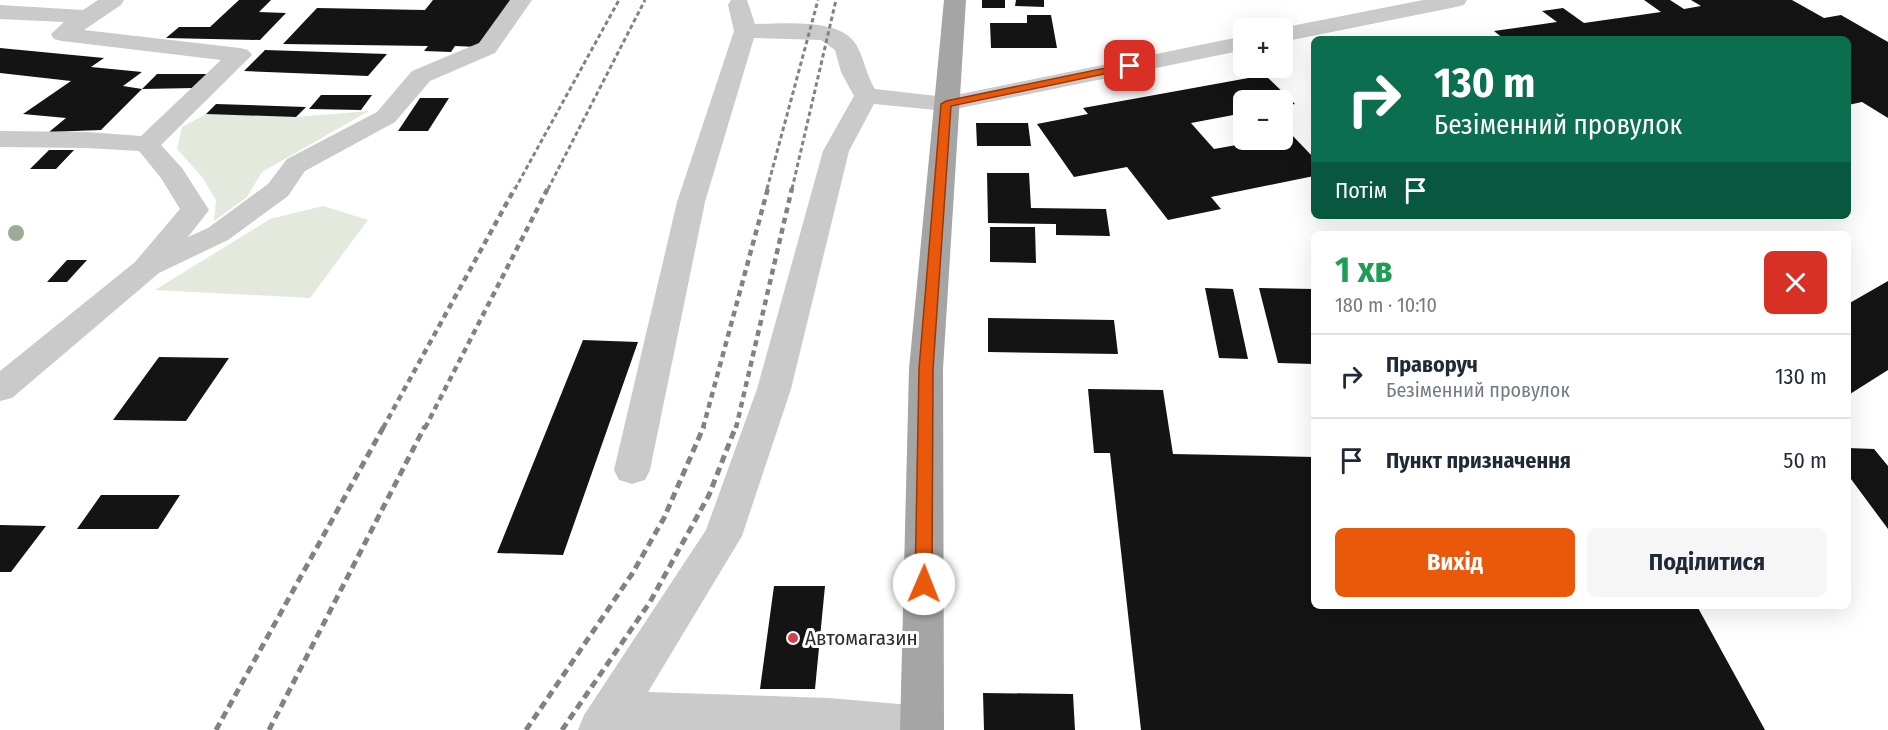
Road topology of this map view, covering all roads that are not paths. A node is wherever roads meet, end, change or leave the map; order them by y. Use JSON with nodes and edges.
{"nodes":[{"id":1,"x":113,"y":0,"type":"edge"},
{"id":2,"x":521,"y":0,"type":"edge"},
{"id":3,"x":955,"y":0,"type":"edge"},
{"id":4,"x":1456,"y":0,"type":"edge"},
{"id":5,"x":0,"y":12,"type":"edge"},
{"id":6,"x":87,"y":17,"type":"junction"},
{"id":7,"x":1293,"y":33,"type":"edge"},
{"id":8,"x":1233,"y":45,"type":"edge"},
{"id":9,"x":866,"y":96,"type":"junction"},
{"id":10,"x":946,"y":104,"type":"junction"},
{"id":11,"x":0,"y":139,"type":"edge"},
{"id":12,"x":147,"y":144,"type":"junction"},
{"id":13,"x":146,"y":269,"type":"junction"},
{"id":14,"x":0,"y":389,"type":"edge"},
{"id":15,"x":632,"y":470,"type":"dead end"},
{"id":16,"x":606,"y":721,"type":"edge"},
{"id":17,"x":922,"y":728,"type":"edge"}],
"edges":[{"from":1,"to":6,"type":"street"},
{"from":2,"to":13,"type":"street"},
{"from":3,"to":10,"type":"main road"},
{"from":4,"to":7,"type":"street"},
{"from":5,"to":6,"type":"street"},
{"from":6,"to":12,"type":"street"},
{"from":8,"to":10,"type":"street"},
{"from":9,"to":10,"type":"street"},
{"from":9,"to":15,"type":"street"},
{"from":9,"to":16,"type":"street"},
{"from":10,"to":17,"type":"main road"},
{"from":11,"to":12,"type":"street"},
{"from":12,"to":13,"type":"street"},
{"from":13,"to":14,"type":"street"},
{"from":16,"to":17,"type":"street"}]}
